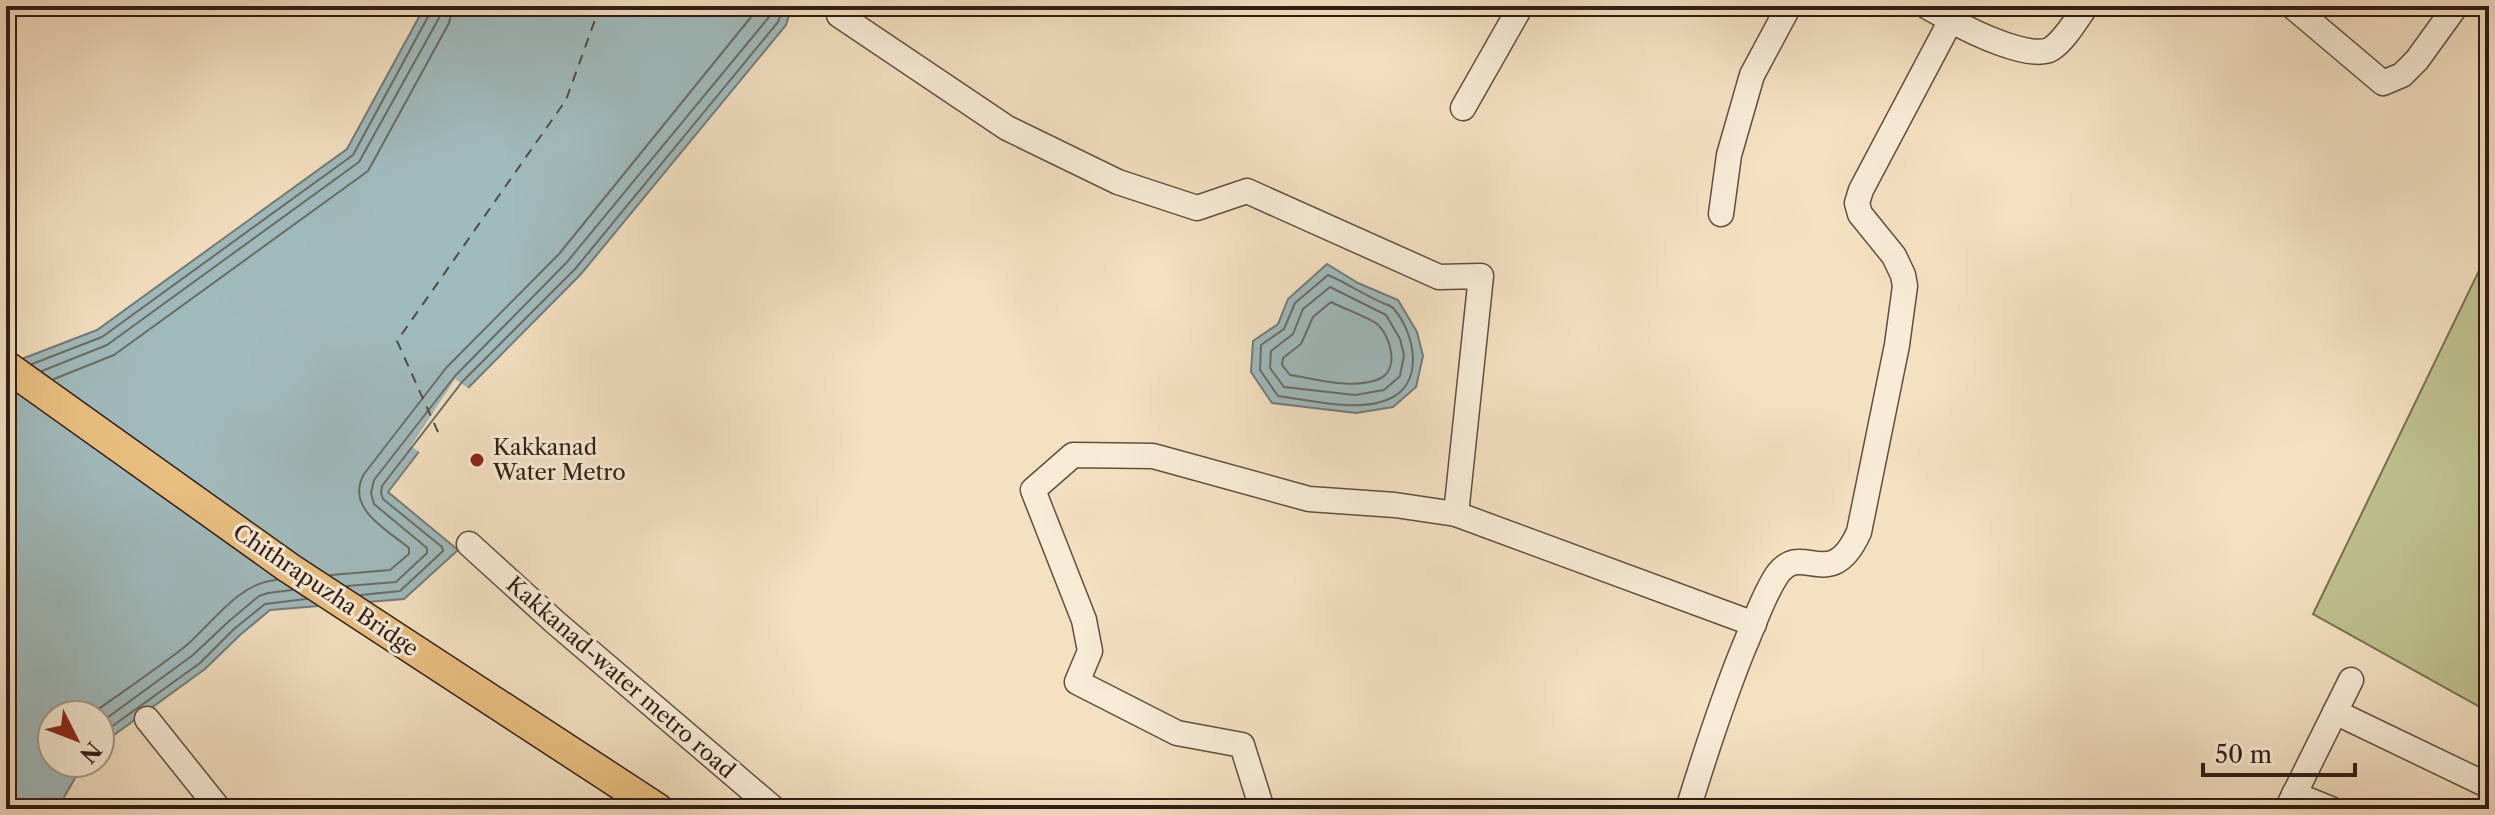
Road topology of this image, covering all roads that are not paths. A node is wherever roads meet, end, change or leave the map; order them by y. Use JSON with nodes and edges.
{"nodes":[{"id":1,"x":844,"y":6,"type":"edge"},
{"id":2,"x":1521,"y":6,"type":"edge"},
{"id":3,"x":1789,"y":6,"type":"edge"},
{"id":4,"x":1926,"y":6,"type":"edge"},
{"id":5,"x":2086,"y":6,"type":"edge"},
{"id":6,"x":2292,"y":6,"type":"edge"},
{"id":7,"x":2456,"y":6,"type":"edge"},
{"id":8,"x":1951,"y":20,"type":"junction"},
{"id":9,"x":1463,"y":108,"type":"dead end"},
{"id":10,"x":1721,"y":214,"type":"dead end"},
{"id":11,"x":6,"y":366,"type":"edge"},
{"id":12,"x":1456,"y":514,"type":"junction"},
{"id":13,"x":469,"y":544,"type":"dead end"},
{"id":14,"x":1754,"y":624,"type":"junction"},
{"id":15,"x":2351,"y":680,"type":"dead end"},
{"id":16,"x":2335,"y":712,"type":"junction"},
{"id":17,"x":147,"y":719,"type":"dead end"},
{"id":18,"x":2489,"y":786,"type":"edge"},
{"id":19,"x":2290,"y":801,"type":"edge"},
{"id":20,"x":655,"y":807,"type":"edge"},
{"id":21,"x":219,"y":809,"type":"edge"},
{"id":22,"x":774,"y":809,"type":"edge"},
{"id":23,"x":1262,"y":809,"type":"edge"},
{"id":24,"x":1688,"y":809,"type":"edge"},
{"id":25,"x":2331,"y":809,"type":"edge"}],
"edges":[{"from":1,"to":12,"type":"street"},
{"from":2,"to":9,"type":"street"},
{"from":3,"to":10,"type":"street"},
{"from":4,"to":8,"type":"street"},
{"from":5,"to":8,"type":"street"},
{"from":6,"to":7,"type":"street"},
{"from":8,"to":14,"type":"street"},
{"from":11,"to":20,"type":"main road","name":"Chithrapuzha Bridge"},
{"from":12,"to":14,"type":"street"},
{"from":12,"to":23,"type":"street"},
{"from":13,"to":22,"type":"street","name":"Kakkanad-water metro road"},
{"from":14,"to":24,"type":"street"},
{"from":15,"to":16,"type":"street"},
{"from":16,"to":18,"type":"street"},
{"from":16,"to":19,"type":"street"},
{"from":17,"to":21,"type":"street"},
{"from":19,"to":25,"type":"street"}]}
